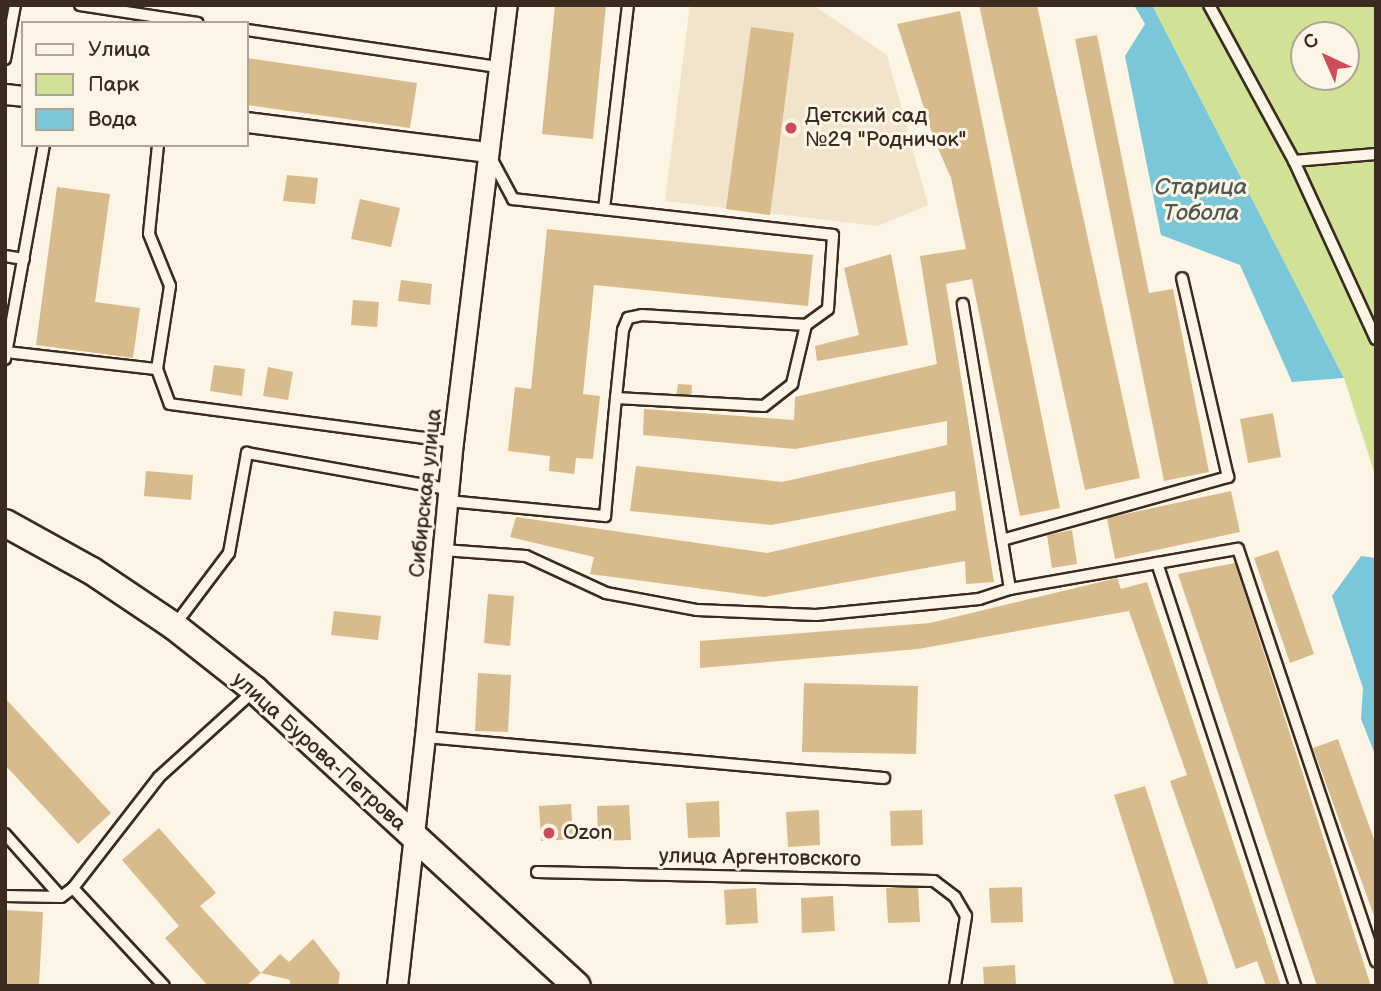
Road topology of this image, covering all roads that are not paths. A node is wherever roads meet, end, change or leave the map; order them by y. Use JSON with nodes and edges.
{"nodes":[{"id":1,"x":15,"y":5,"type":"edge"},
{"id":2,"x":80,"y":5,"type":"edge"},
{"id":3,"x":507,"y":5,"type":"edge"},
{"id":4,"x":628,"y":5,"type":"edge"},
{"id":5,"x":1209,"y":5,"type":"edge"},
{"id":6,"x":107,"y":7,"type":"edge"},
{"id":7,"x":187,"y":21,"type":"edge"},
{"id":8,"x":248,"y":30,"type":"edge"},
{"id":9,"x":5,"y":59,"type":"edge"},
{"id":10,"x":499,"y":68,"type":"junction"},
{"id":11,"x":248,"y":122,"type":"edge"},
{"id":12,"x":44,"y":147,"type":"edge"},
{"id":13,"x":158,"y":147,"type":"edge"},
{"id":14,"x":487,"y":152,"type":"junction"},
{"id":15,"x":1376,"y":154,"type":"edge"},
{"id":16,"x":1294,"y":161,"type":"junction"},
{"id":17,"x":604,"y":209,"type":"junction"},
{"id":18,"x":5,"y":256,"type":"edge"},
{"id":19,"x":24,"y":259,"type":"junction"},
{"id":20,"x":1182,"y":278,"type":"dead end"},
{"id":21,"x":963,"y":304,"type":"dead end"},
{"id":22,"x":806,"y":325,"type":"junction"},
{"id":23,"x":1376,"y":340,"type":"edge"},
{"id":24,"x":6,"y":355,"type":"edge"},
{"id":25,"x":158,"y":369,"type":"junction"},
{"id":26,"x":616,"y":398,"type":"junction"},
{"id":27,"x":453,"y":442,"type":"junction"},
{"id":28,"x":448,"y":495,"type":"junction"},
{"id":29,"x":5,"y":523,"type":"edge"},
{"id":30,"x":1002,"y":540,"type":"junction"},
{"id":31,"x":443,"y":550,"type":"junction"},
{"id":32,"x":1157,"y":562,"type":"junction"},
{"id":33,"x":1010,"y":589,"type":"junction"},
{"id":34,"x":174,"y":626,"type":"junction"},
{"id":35,"x":255,"y":690,"type":"junction"},
{"id":36,"x":425,"y":737,"type":"junction"},
{"id":37,"x":884,"y":778,"type":"dead end"},
{"id":38,"x":5,"y":834,"type":"edge"},
{"id":39,"x":414,"y":839,"type":"junction"},
{"id":40,"x":537,"y":872,"type":"dead end"},
{"id":41,"x":73,"y":888,"type":"junction"},
{"id":42,"x":5,"y":895,"type":"edge"},
{"id":43,"x":61,"y":897,"type":"junction"},
{"id":44,"x":1376,"y":962,"type":"edge"},
{"id":45,"x":164,"y":986,"type":"edge"},
{"id":46,"x":397,"y":986,"type":"edge"},
{"id":47,"x":577,"y":986,"type":"edge"},
{"id":48,"x":955,"y":986,"type":"edge"},
{"id":49,"x":1295,"y":986,"type":"edge"}],
"edges":[{"from":1,"to":9,"type":"lane"},
{"from":2,"to":6,"type":"lane"},
{"from":3,"to":10,"type":"street","name":"Сибирская улица"},
{"from":4,"to":17,"type":"lane"},
{"from":5,"to":16,"type":"lane"},
{"from":6,"to":7,"type":"lane"},
{"from":8,"to":10,"type":"lane"},
{"from":10,"to":14,"type":"street","name":"Сибирская улица"},
{"from":11,"to":14,"type":"street"},
{"from":12,"to":19,"type":"lane"},
{"from":13,"to":25,"type":"lane"},
{"from":14,"to":17,"type":"lane"},
{"from":14,"to":27,"type":"street","name":"Сибирская улица"},
{"from":15,"to":16,"type":"lane"},
{"from":16,"to":23,"type":"lane"},
{"from":17,"to":22,"type":"lane"},
{"from":18,"to":19,"type":"lane"},
{"from":19,"to":24,"type":"lane"},
{"from":20,"to":30,"type":"lane"},
{"from":21,"to":30,"type":"lane"},
{"from":22,"to":26,"type":"lane"},
{"from":22,"to":26,"type":"lane"},
{"from":24,"to":25,"type":"lane"},
{"from":25,"to":27,"type":"lane"},
{"from":26,"to":28,"type":"lane"},
{"from":27,"to":28,"type":"street","name":"Сибирская улица"},
{"from":28,"to":31,"type":"street","name":"Сибирская улица"},
{"from":28,"to":34,"type":"lane"},
{"from":29,"to":34,"type":"main road","name":"улица Бурова-Петрова"},
{"from":30,"to":33,"type":"lane"},
{"from":31,"to":33,"type":"lane"},
{"from":31,"to":36,"type":"street","name":"Сибирская улица"},
{"from":32,"to":33,"type":"lane"},
{"from":32,"to":44,"type":"lane"},
{"from":32,"to":49,"type":"lane"},
{"from":34,"to":35,"type":"main road","name":"улица Бурова-Петрова"},
{"from":35,"to":39,"type":"main road","name":"улица Бурова-Петрова"},
{"from":35,"to":41,"type":"lane"},
{"from":36,"to":37,"type":"lane"},
{"from":36,"to":39,"type":"street","name":"Сибирская улица"},
{"from":38,"to":43,"type":"lane"},
{"from":39,"to":46,"type":"street","name":"Сибирская улица"},
{"from":39,"to":47,"type":"main road","name":"улица Бурова-Петрова"},
{"from":40,"to":48,"type":"lane","name":"улица Аргентовского"},
{"from":41,"to":43,"type":"lane"},
{"from":41,"to":45,"type":"lane"},
{"from":42,"to":43,"type":"lane"}]}
